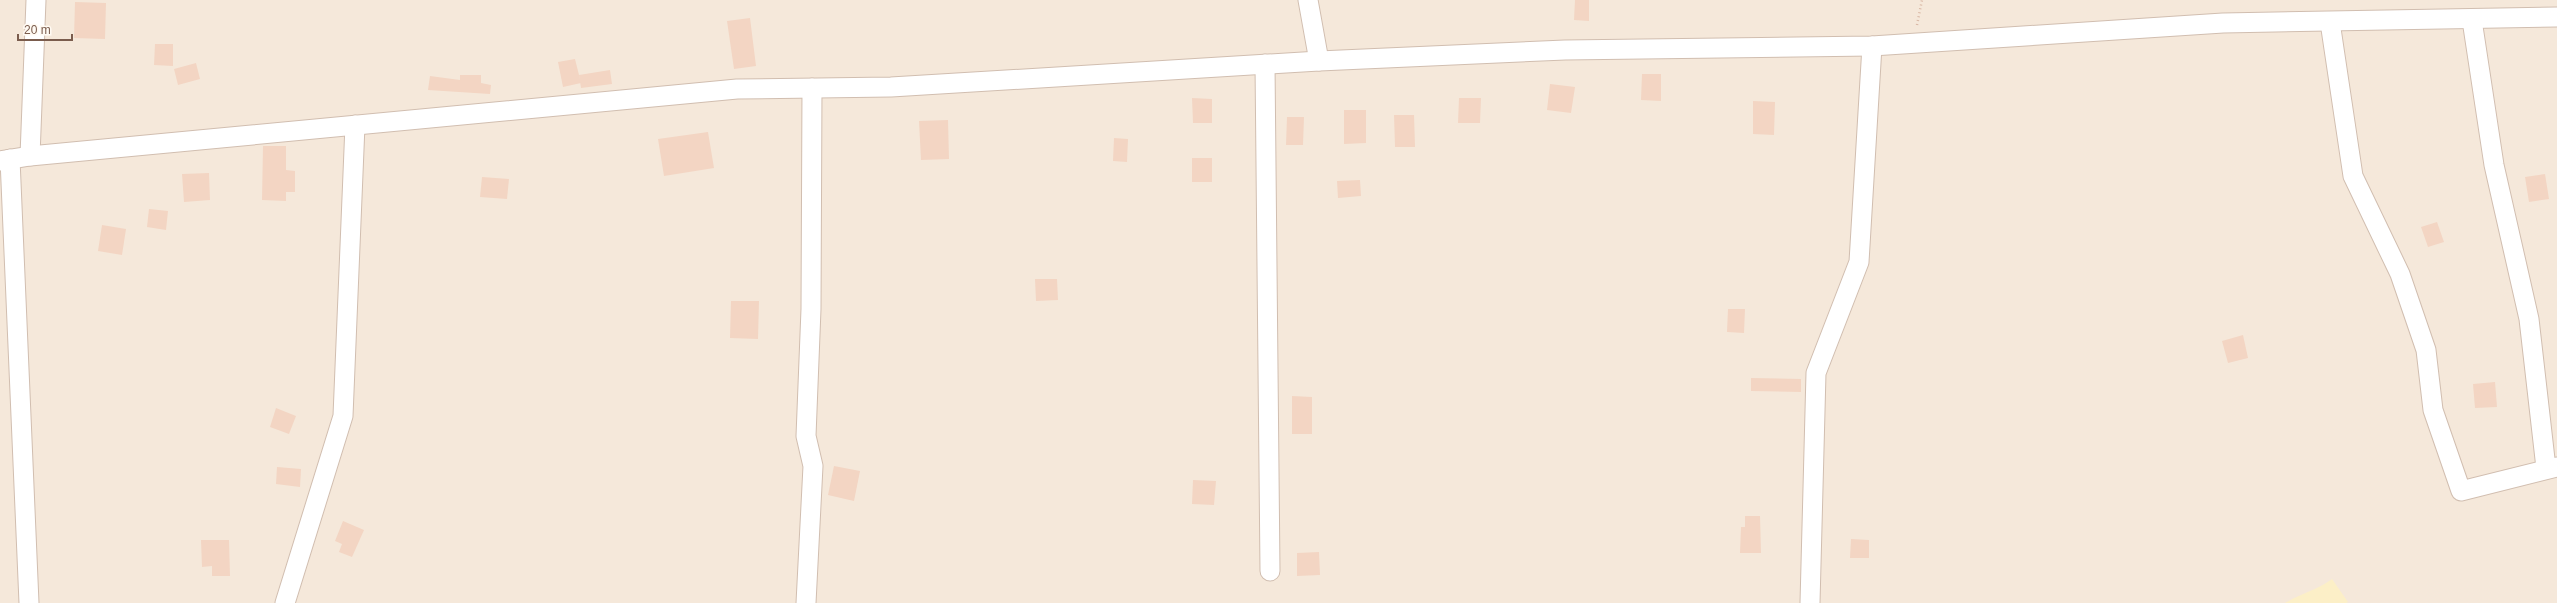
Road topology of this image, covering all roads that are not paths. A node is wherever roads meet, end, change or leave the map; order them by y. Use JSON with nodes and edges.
{"nodes":[{"id":1,"x":36,"y":0,"type":"edge"},
{"id":2,"x":1308,"y":0,"type":"edge"},
{"id":3,"x":2557,"y":17,"type":"edge"},
{"id":4,"x":2472,"y":20,"type":"junction"},
{"id":5,"x":2330,"y":22,"type":"junction"},
{"id":6,"x":1872,"y":46,"type":"junction"},
{"id":7,"x":1318,"y":61,"type":"junction"},
{"id":8,"x":1265,"y":64,"type":"junction"},
{"id":9,"x":812,"y":88,"type":"junction"},
{"id":10,"x":355,"y":125,"type":"junction"},
{"id":11,"x":30,"y":156,"type":"junction"},
{"id":12,"x":5,"y":160,"type":"edge"},
{"id":13,"x":2552,"y":467,"type":"edge"},
{"id":14,"x":1270,"y":571,"type":"dead end"},
{"id":15,"x":29,"y":603,"type":"edge"},
{"id":16,"x":285,"y":603,"type":"edge"},
{"id":17,"x":806,"y":603,"type":"edge"},
{"id":18,"x":1810,"y":603,"type":"edge"}],
"edges":[{"from":1,"to":11,"type":"street"},
{"from":2,"to":7,"type":"street"},
{"from":3,"to":4,"type":"street"},
{"from":4,"to":5,"type":"street"},
{"from":4,"to":13,"type":"street"},
{"from":5,"to":6,"type":"street"},
{"from":5,"to":13,"type":"street"},
{"from":6,"to":7,"type":"street"},
{"from":6,"to":18,"type":"street"},
{"from":7,"to":8,"type":"street"},
{"from":8,"to":9,"type":"street"},
{"from":8,"to":14,"type":"street"},
{"from":9,"to":10,"type":"street"},
{"from":9,"to":17,"type":"street"},
{"from":10,"to":11,"type":"street"},
{"from":10,"to":16,"type":"street"},
{"from":11,"to":12,"type":"street"},
{"from":12,"to":15,"type":"street"}]}
